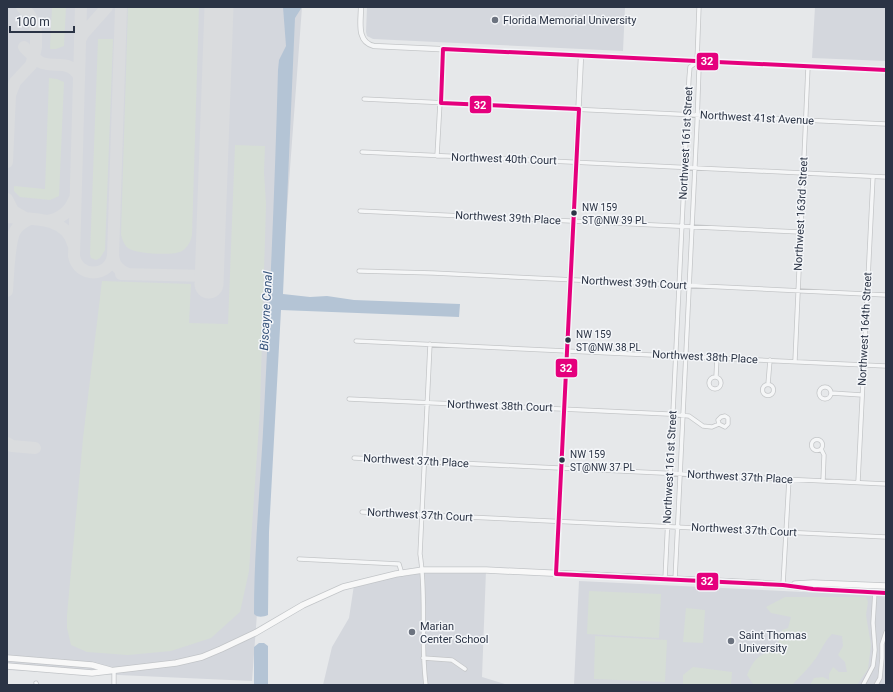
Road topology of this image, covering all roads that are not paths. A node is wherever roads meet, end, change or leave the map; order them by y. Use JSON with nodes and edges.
{"nodes":[{"id":1,"x":361,"y":7,"type":"edge"},
{"id":2,"x":699,"y":7,"type":"edge"},
{"id":3,"x":444,"y":49,"type":"junction"},
{"id":4,"x":581,"y":56,"type":"junction"},
{"id":5,"x":696,"y":62,"type":"junction"},
{"id":6,"x":808,"y":67,"type":"junction"},
{"id":7,"x":886,"y":70,"type":"edge"},
{"id":8,"x":364,"y":98,"type":"dead end"},
{"id":9,"x":441,"y":103,"type":"junction"},
{"id":10,"x":579,"y":109,"type":"junction"},
{"id":11,"x":687,"y":114,"type":"junction"},
{"id":12,"x":697,"y":115,"type":"junction"},
{"id":13,"x":806,"y":120,"type":"junction"},
{"id":14,"x":886,"y":124,"type":"edge"},
{"id":15,"x":362,"y":152,"type":"dead end"},
{"id":16,"x":437,"y":156,"type":"junction"},
{"id":17,"x":576,"y":162,"type":"junction"},
{"id":18,"x":685,"y":167,"type":"junction"},
{"id":19,"x":695,"y":167,"type":"junction"},
{"id":20,"x":803,"y":173,"type":"junction"},
{"id":21,"x":873,"y":177,"type":"junction"},
{"id":22,"x":886,"y":177,"type":"edge"},
{"id":23,"x":360,"y":211,"type":"dead end"},
{"id":24,"x":573,"y":221,"type":"junction"},
{"id":25,"x":682,"y":226,"type":"junction"},
{"id":26,"x":692,"y":226,"type":"junction"},
{"id":27,"x":800,"y":232,"type":"junction"},
{"id":28,"x":359,"y":271,"type":"dead end"},
{"id":29,"x":570,"y":280,"type":"junction"},
{"id":30,"x":679,"y":285,"type":"junction"},
{"id":31,"x":689,"y":286,"type":"junction"},
{"id":32,"x":798,"y":291,"type":"junction"},
{"id":33,"x":866,"y":294,"type":"junction"},
{"id":34,"x":886,"y":295,"type":"edge"},
{"id":35,"x":356,"y":341,"type":"dead end"},
{"id":36,"x":430,"y":344,"type":"junction"},
{"id":37,"x":567,"y":350,"type":"junction"},
{"id":38,"x":676,"y":356,"type":"junction"},
{"id":39,"x":686,"y":356,"type":"junction"},
{"id":40,"x":717,"y":357,"type":"junction"},
{"id":41,"x":770,"y":360,"type":"junction"},
{"id":42,"x":794,"y":361,"type":"junction"},
{"id":43,"x":863,"y":365,"type":"junction"},
{"id":44,"x":886,"y":366,"type":"edge"},
{"id":45,"x":716,"y":376,"type":"dead end"},
{"id":46,"x":768,"y":384,"type":"dead end"},
{"id":47,"x":831,"y":393,"type":"dead end"},
{"id":48,"x":862,"y":395,"type":"junction"},
{"id":49,"x":349,"y":399,"type":"dead end"},
{"id":50,"x":426,"y":403,"type":"junction"},
{"id":51,"x":564,"y":409,"type":"junction"},
{"id":52,"x":673,"y":415,"type":"junction"},
{"id":53,"x":683,"y":416,"type":"junction"},
{"id":54,"x":719,"y":424,"type":"dead end"},
{"id":55,"x":821,"y":449,"type":"dead end"},
{"id":56,"x":354,"y":458,"type":"dead end"},
{"id":57,"x":423,"y":462,"type":"junction"},
{"id":58,"x":561,"y":468,"type":"junction"},
{"id":59,"x":670,"y":473,"type":"junction"},
{"id":60,"x":680,"y":474,"type":"junction"},
{"id":61,"x":788,"y":479,"type":"junction"},
{"id":62,"x":823,"y":481,"type":"junction"},
{"id":63,"x":858,"y":482,"type":"junction"},
{"id":64,"x":886,"y":484,"type":"edge"},
{"id":65,"x":362,"y":512,"type":"dead end"},
{"id":66,"x":422,"y":515,"type":"junction"},
{"id":67,"x":559,"y":521,"type":"junction"},
{"id":68,"x":668,"y":526,"type":"junction"},
{"id":69,"x":678,"y":526,"type":"junction"},
{"id":70,"x":786,"y":532,"type":"junction"},
{"id":71,"x":886,"y":537,"type":"edge"},
{"id":72,"x":299,"y":559,"type":"dead end"},
{"id":73,"x":423,"y":570,"type":"junction"},
{"id":74,"x":402,"y":574,"type":"junction"},
{"id":75,"x":556,"y":574,"type":"junction"},
{"id":76,"x":665,"y":579,"type":"junction"},
{"id":77,"x":675,"y":580,"type":"junction"},
{"id":78,"x":783,"y":585,"type":"junction"},
{"id":79,"x":886,"y":586,"type":"edge"},
{"id":80,"x":876,"y":589,"type":"junction"},
{"id":81,"x":886,"y":593,"type":"edge"},
{"id":82,"x":886,"y":632,"type":"edge"},
{"id":83,"x":876,"y":644,"type":"junction"},
{"id":84,"x":882,"y":644,"type":"junction"},
{"id":85,"x":7,"y":658,"type":"edge"},
{"id":86,"x":423,"y":658,"type":"junction"},
{"id":87,"x":7,"y":666,"type":"edge"},
{"id":88,"x":465,"y":669,"type":"dead end"},
{"id":89,"x":114,"y":671,"type":"junction"},
{"id":90,"x":114,"y":685,"type":"edge"},
{"id":91,"x":426,"y":685,"type":"edge"},
{"id":92,"x":863,"y":685,"type":"edge"},
{"id":93,"x":876,"y":685,"type":"edge"}],
"edges":[{"from":1,"to":3,"type":"street"},
{"from":2,"to":5,"type":"street"},
{"from":3,"to":4,"type":"street"},
{"from":3,"to":9,"type":"street"},
{"from":4,"to":5,"type":"street"},
{"from":4,"to":10,"type":"street"},
{"from":5,"to":6,"type":"street"},
{"from":5,"to":11,"type":"street","name":"Northwest 161st Street"},
{"from":5,"to":12,"type":"street","name":"Northwest 161st Street"},
{"from":6,"to":7,"type":"street"},
{"from":6,"to":13,"type":"street","name":"Northwest 163rd Street"},
{"from":8,"to":9,"type":"street","name":"Northwest 41st Avenue"},
{"from":9,"to":10,"type":"street","name":"Northwest 41st Avenue"},
{"from":9,"to":16,"type":"street"},
{"from":10,"to":11,"type":"street","name":"Northwest 41st Avenue"},
{"from":10,"to":17,"type":"street"},
{"from":11,"to":12,"type":"street","name":"Northwest 41st Avenue"},
{"from":11,"to":18,"type":"street","name":"Northwest 161st Street"},
{"from":12,"to":13,"type":"street","name":"Northwest 41st Avenue"},
{"from":12,"to":19,"type":"street","name":"Northwest 161st Street"},
{"from":13,"to":14,"type":"street","name":"Northwest 41st Avenue"},
{"from":13,"to":20,"type":"street","name":"Northwest 163rd Street"},
{"from":15,"to":16,"type":"street","name":"Northwest 40th Court"},
{"from":16,"to":17,"type":"street","name":"Northwest 40th Court"},
{"from":17,"to":18,"type":"street","name":"Northwest 40th Court"},
{"from":17,"to":24,"type":"street"},
{"from":18,"to":19,"type":"street","name":"Northwest 40th Court"},
{"from":18,"to":25,"type":"street","name":"Northwest 161st Street"},
{"from":19,"to":20,"type":"street","name":"Northwest 40th Court"},
{"from":19,"to":26,"type":"street","name":"Northwest 161st Street"},
{"from":20,"to":21,"type":"street","name":"Northwest 40th Court"},
{"from":20,"to":27,"type":"street","name":"Northwest 163rd Street"},
{"from":21,"to":22,"type":"street","name":"Northwest 40th Court"},
{"from":21,"to":33,"type":"street","name":"Northwest 164th Street"},
{"from":23,"to":24,"type":"street","name":"Northwest 39th Place"},
{"from":24,"to":25,"type":"street","name":"Northwest 39th Place"},
{"from":24,"to":29,"type":"street"},
{"from":25,"to":26,"type":"street","name":"Northwest 39th Place"},
{"from":25,"to":30,"type":"street","name":"Northwest 161st Street"},
{"from":26,"to":27,"type":"street","name":"Northwest 39th Place"},
{"from":26,"to":31,"type":"street","name":"Northwest 161st Street"},
{"from":27,"to":32,"type":"street","name":"Northwest 163rd Street"},
{"from":28,"to":29,"type":"street","name":"Northwest 39th Court"},
{"from":29,"to":30,"type":"street","name":"Northwest 39th Court"},
{"from":29,"to":37,"type":"street"},
{"from":30,"to":31,"type":"street","name":"Northwest 39th Court"},
{"from":30,"to":38,"type":"street","name":"Northwest 161st Street"},
{"from":31,"to":32,"type":"street","name":"Northwest 39th Court"},
{"from":31,"to":39,"type":"street","name":"Northwest 161st Street"},
{"from":32,"to":33,"type":"street","name":"Northwest 39th Court"},
{"from":32,"to":42,"type":"street","name":"Northwest 163rd Street"},
{"from":33,"to":34,"type":"street","name":"Northwest 39th Court"},
{"from":33,"to":43,"type":"street","name":"Northwest 164th Street"},
{"from":35,"to":36,"type":"street","name":"Northwest 38th Place"},
{"from":36,"to":37,"type":"street","name":"Northwest 38th Place"},
{"from":36,"to":50,"type":"street"},
{"from":37,"to":38,"type":"street","name":"Northwest 38th Place"},
{"from":37,"to":51,"type":"street"},
{"from":38,"to":39,"type":"street","name":"Northwest 38th Place"},
{"from":38,"to":52,"type":"street","name":"Northwest 161st Street"},
{"from":39,"to":40,"type":"street","name":"Northwest 38th Place"},
{"from":39,"to":53,"type":"street","name":"Northwest 161st Street"},
{"from":40,"to":41,"type":"street","name":"Northwest 38th Place"},
{"from":40,"to":45,"type":"street"},
{"from":41,"to":42,"type":"street","name":"Northwest 38th Place"},
{"from":41,"to":46,"type":"street"},
{"from":42,"to":43,"type":"street","name":"Northwest 38th Place"},
{"from":43,"to":44,"type":"street","name":"Northwest 38th Place"},
{"from":43,"to":48,"type":"street","name":"Northwest 164th Street"},
{"from":47,"to":48,"type":"street"},
{"from":48,"to":63,"type":"street","name":"Northwest 164th Street"},
{"from":49,"to":50,"type":"street","name":"Northwest 38th Court"},
{"from":50,"to":51,"type":"street","name":"Northwest 38th Court"},
{"from":50,"to":57,"type":"street"},
{"from":51,"to":52,"type":"street","name":"Northwest 38th Court"},
{"from":51,"to":58,"type":"street"},
{"from":52,"to":53,"type":"street","name":"Northwest 38th Court"},
{"from":52,"to":59,"type":"street","name":"Northwest 161st Street"},
{"from":53,"to":54,"type":"street","name":"Northwest 38th Court"},
{"from":53,"to":60,"type":"street","name":"Northwest 161st Street"},
{"from":55,"to":62,"type":"street"},
{"from":56,"to":57,"type":"street","name":"Northwest 37th Place"},
{"from":57,"to":58,"type":"street","name":"Northwest 37th Place"},
{"from":57,"to":66,"type":"street"},
{"from":58,"to":59,"type":"street","name":"Northwest 37th Place"},
{"from":58,"to":67,"type":"street"},
{"from":59,"to":60,"type":"street","name":"Northwest 37th Place"},
{"from":59,"to":68,"type":"street","name":"Northwest 161st Street"},
{"from":60,"to":61,"type":"street","name":"Northwest 37th Place"},
{"from":60,"to":69,"type":"street","name":"Northwest 161st Street"},
{"from":61,"to":62,"type":"street","name":"Northwest 37th Place"},
{"from":61,"to":70,"type":"street"},
{"from":62,"to":63,"type":"street","name":"Northwest 37th Place"},
{"from":63,"to":64,"type":"street","name":"Northwest 37th Place"},
{"from":65,"to":66,"type":"street","name":"Northwest 37th Court"},
{"from":66,"to":67,"type":"street","name":"Northwest 37th Court"},
{"from":66,"to":73,"type":"street"},
{"from":67,"to":68,"type":"street","name":"Northwest 37th Court"},
{"from":67,"to":75,"type":"street"},
{"from":68,"to":69,"type":"street","name":"Northwest 37th Court"},
{"from":68,"to":76,"type":"street","name":"Northwest 161st Street"},
{"from":69,"to":70,"type":"street","name":"Northwest 37th Court"},
{"from":69,"to":77,"type":"street","name":"Northwest 161st Street"},
{"from":70,"to":71,"type":"street","name":"Northwest 37th Court"},
{"from":70,"to":78,"type":"street"},
{"from":72,"to":74,"type":"street"},
{"from":73,"to":74,"type":"main road"},
{"from":73,"to":75,"type":"main road"},
{"from":73,"to":86,"type":"street"},
{"from":74,"to":89,"type":"main road"},
{"from":75,"to":76,"type":"main road"},
{"from":76,"to":77,"type":"main road"},
{"from":77,"to":78,"type":"main road"},
{"from":78,"to":80,"type":"main road"},
{"from":79,"to":80,"type":"main road"},
{"from":80,"to":81,"type":"main road"},
{"from":80,"to":83,"type":"street"},
{"from":82,"to":84,"type":"street"},
{"from":83,"to":84,"type":"street"},
{"from":83,"to":92,"type":"street"},
{"from":84,"to":93,"type":"street"},
{"from":85,"to":89,"type":"main road"},
{"from":86,"to":88,"type":"street"},
{"from":86,"to":91,"type":"street"},
{"from":87,"to":89,"type":"main road"},
{"from":89,"to":90,"type":"street"}]}
